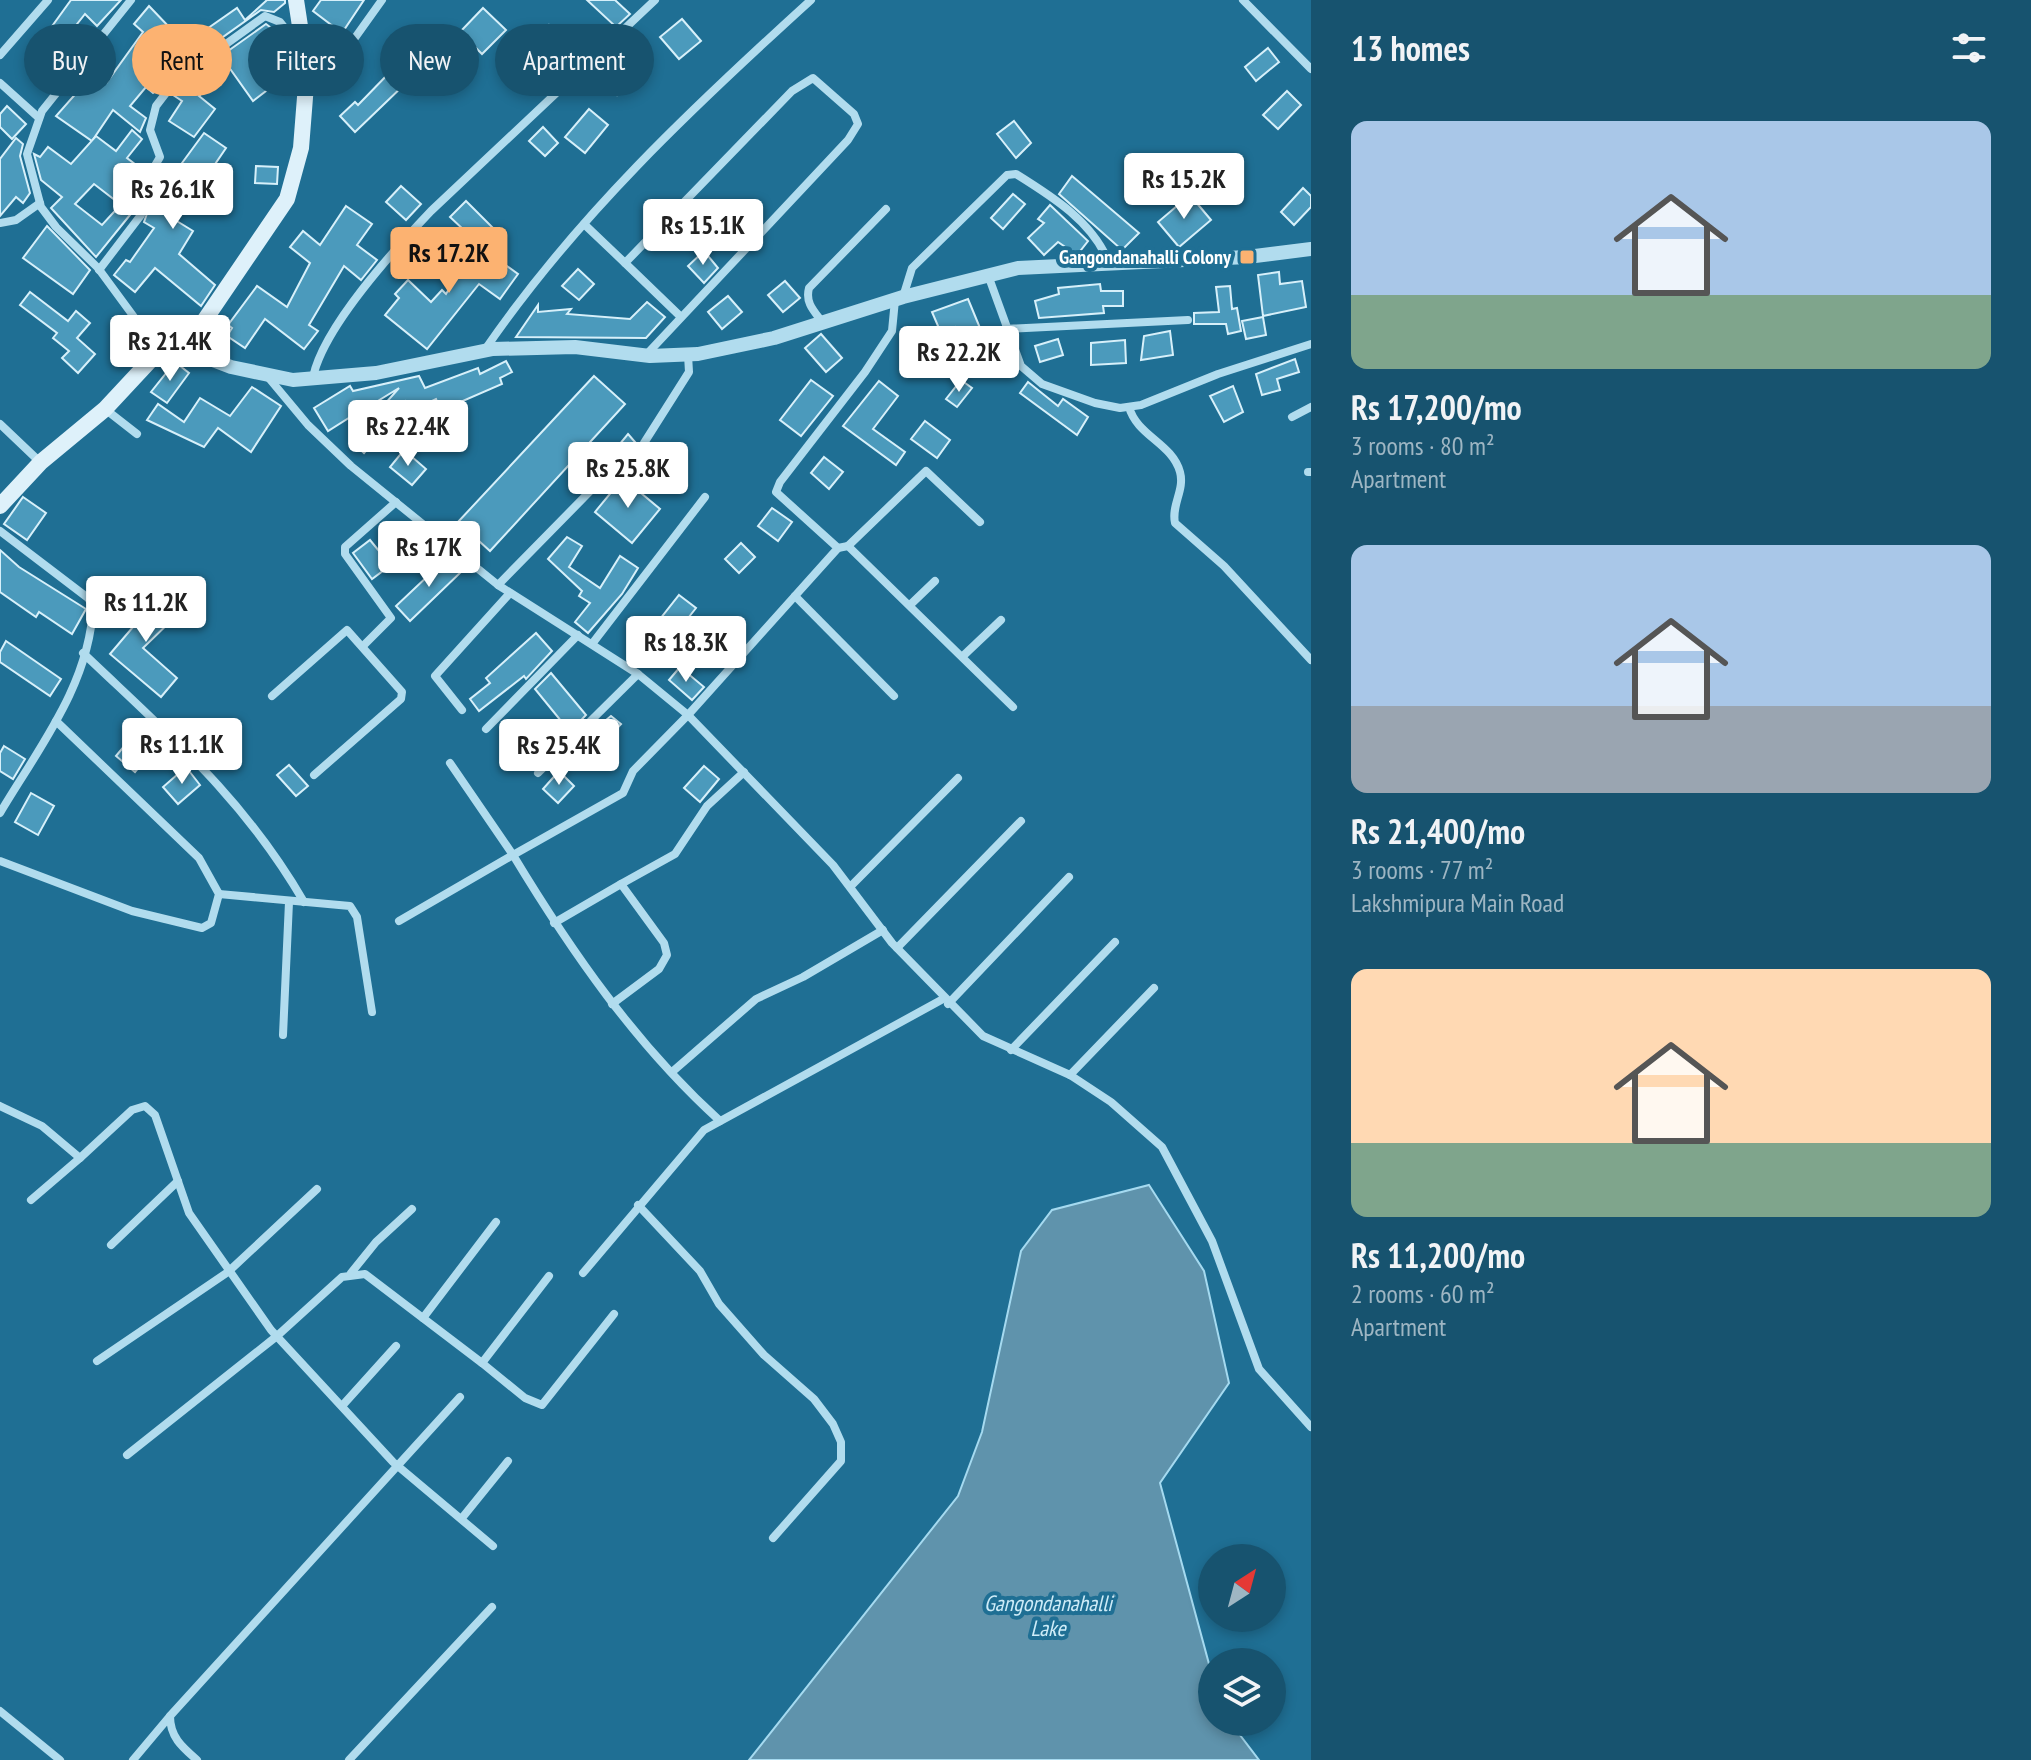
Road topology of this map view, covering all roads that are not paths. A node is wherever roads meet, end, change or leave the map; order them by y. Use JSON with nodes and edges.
{"nodes":[{"id":1,"x":48,"y":0,"type":"edge"},
{"id":2,"x":131,"y":0,"type":"edge"},
{"id":3,"x":296,"y":0,"type":"edge"},
{"id":4,"x":382,"y":0,"type":"edge"},
{"id":5,"x":655,"y":0,"type":"edge"},
{"id":6,"x":811,"y":0,"type":"edge"},
{"id":7,"x":1243,"y":0,"type":"edge"},
{"id":8,"x":254,"y":24,"type":"edge"},
{"id":9,"x":282,"y":24,"type":"edge"},
{"id":10,"x":300,"y":24,"type":"edge"},
{"id":11,"x":364,"y":25,"type":"edge"},
{"id":12,"x":248,"y":28,"type":"edge"},
{"id":13,"x":0,"y":55,"type":"edge"},
{"id":14,"x":1311,"y":69,"type":"edge"},
{"id":15,"x":0,"y":83,"type":"edge"},
{"id":16,"x":305,"y":96,"type":"edge"},
{"id":17,"x":39,"y":118,"type":"junction"},
{"id":18,"x":40,"y":203,"type":"junction"},
{"id":19,"x":886,"y":209,"type":"dead end"},
{"id":20,"x":0,"y":223,"type":"edge"},
{"id":21,"x":584,"y":224,"type":"junction"},
{"id":22,"x":1311,"y":249,"type":"edge"},
{"id":23,"x":625,"y":263,"type":"junction"},
{"id":24,"x":1109,"y":263,"type":"junction"},
{"id":25,"x":99,"y":270,"type":"junction"},
{"id":26,"x":988,"y":275,"type":"junction"},
{"id":27,"x":899,"y":299,"type":"junction"},
{"id":28,"x":681,"y":317,"type":"junction"},
{"id":29,"x":1188,"y":320,"type":"dead end"},
{"id":30,"x":823,"y":323,"type":"junction"},
{"id":31,"x":1005,"y":329,"type":"junction"},
{"id":32,"x":1311,"y":344,"type":"edge"},
{"id":33,"x":165,"y":347,"type":"junction"},
{"id":34,"x":483,"y":352,"type":"junction"},
{"id":35,"x":645,"y":355,"type":"junction"},
{"id":36,"x":688,"y":355,"type":"junction"},
{"id":37,"x":267,"y":376,"type":"junction"},
{"id":38,"x":313,"y":377,"type":"junction"},
{"id":39,"x":1129,"y":407,"type":"junction"},
{"id":40,"x":1311,"y":407,"type":"edge"},
{"id":41,"x":105,"y":409,"type":"junction"},
{"id":42,"x":1292,"y":417,"type":"dead end"},
{"id":43,"x":0,"y":424,"type":"edge"},
{"id":44,"x":137,"y":434,"type":"dead end"},
{"id":45,"x":644,"y":443,"type":"dead end"},
{"id":46,"x":41,"y":462,"type":"junction"},
{"id":47,"x":603,"y":478,"type":"dead end"},
{"id":48,"x":705,"y":497,"type":"dead end"},
{"id":49,"x":396,"y":502,"type":"junction"},
{"id":50,"x":0,"y":506,"type":"edge"},
{"id":51,"x":980,"y":522,"type":"dead end"},
{"id":52,"x":0,"y":531,"type":"edge"},
{"id":53,"x":848,"y":546,"type":"junction"},
{"id":54,"x":838,"y":548,"type":"junction"},
{"id":55,"x":935,"y":581,"type":"dead end"},
{"id":56,"x":498,"y":585,"type":"junction"},
{"id":57,"x":510,"y":593,"type":"junction"},
{"id":58,"x":795,"y":596,"type":"junction"},
{"id":59,"x":910,"y":605,"type":"junction"},
{"id":60,"x":1001,"y":620,"type":"dead end"},
{"id":61,"x":578,"y":635,"type":"junction"},
{"id":62,"x":592,"y":644,"type":"junction"},
{"id":63,"x":363,"y":646,"type":"junction"},
{"id":64,"x":83,"y":653,"type":"junction"},
{"id":65,"x":963,"y":656,"type":"junction"},
{"id":66,"x":1311,"y":660,"type":"edge"},
{"id":67,"x":638,"y":674,"type":"junction"},
{"id":68,"x":272,"y":696,"type":"dead end"},
{"id":69,"x":894,"y":696,"type":"dead end"},
{"id":70,"x":1013,"y":707,"type":"dead end"},
{"id":71,"x":462,"y":710,"type":"dead end"},
{"id":72,"x":688,"y":715,"type":"junction"},
{"id":73,"x":56,"y":721,"type":"junction"},
{"id":74,"x":486,"y":729,"type":"dead end"},
{"id":75,"x":450,"y":763,"type":"dead end"},
{"id":76,"x":744,"y":772,"type":"junction"},
{"id":77,"x":538,"y":773,"type":"dead end"},
{"id":78,"x":314,"y":775,"type":"dead end"},
{"id":79,"x":958,"y":778,"type":"dead end"},
{"id":80,"x":0,"y":813,"type":"edge"},
{"id":81,"x":1021,"y":821,"type":"dead end"},
{"id":82,"x":513,"y":855,"type":"junction"},
{"id":83,"x":0,"y":861,"type":"edge"},
{"id":84,"x":1069,"y":877,"type":"dead end"},
{"id":85,"x":621,"y":884,"type":"junction"},
{"id":86,"x":851,"y":886,"type":"junction"},
{"id":87,"x":219,"y":894,"type":"junction"},
{"id":88,"x":289,"y":902,"type":"junction"},
{"id":89,"x":304,"y":902,"type":"junction"},
{"id":90,"x":399,"y":921,"type":"dead end"},
{"id":91,"x":554,"y":923,"type":"junction"},
{"id":92,"x":883,"y":930,"type":"junction"},
{"id":93,"x":1115,"y":942,"type":"dead end"},
{"id":94,"x":897,"y":948,"type":"junction"},
{"id":95,"x":1154,"y":988,"type":"dead end"},
{"id":96,"x":946,"y":1002,"type":"junction"},
{"id":97,"x":612,"y":1004,"type":"junction"},
{"id":98,"x":372,"y":1012,"type":"dead end"},
{"id":99,"x":283,"y":1035,"type":"dead end"},
{"id":100,"x":1011,"y":1050,"type":"junction"},
{"id":101,"x":672,"y":1072,"type":"junction"},
{"id":102,"x":1070,"y":1075,"type":"junction"},
{"id":103,"x":0,"y":1106,"type":"edge"},
{"id":104,"x":720,"y":1121,"type":"junction"},
{"id":105,"x":80,"y":1158,"type":"junction"},
{"id":106,"x":178,"y":1181,"type":"junction"},
{"id":107,"x":317,"y":1189,"type":"dead end"},
{"id":108,"x":31,"y":1200,"type":"dead end"},
{"id":109,"x":638,"y":1205,"type":"junction"},
{"id":110,"x":412,"y":1209,"type":"dead end"},
{"id":111,"x":496,"y":1222,"type":"dead end"},
{"id":112,"x":111,"y":1245,"type":"dead end"},
{"id":113,"x":228,"y":1272,"type":"junction"},
{"id":114,"x":351,"y":1273,"type":"junction"},
{"id":115,"x":583,"y":1273,"type":"dead end"},
{"id":116,"x":549,"y":1276,"type":"dead end"},
{"id":117,"x":614,"y":1314,"type":"dead end"},
{"id":118,"x":423,"y":1318,"type":"junction"},
{"id":119,"x":277,"y":1336,"type":"junction"},
{"id":120,"x":396,"y":1346,"type":"dead end"},
{"id":121,"x":97,"y":1361,"type":"dead end"},
{"id":122,"x":482,"y":1363,"type":"junction"},
{"id":123,"x":460,"y":1397,"type":"dead end"},
{"id":124,"x":342,"y":1406,"type":"junction"},
{"id":125,"x":1311,"y":1427,"type":"edge"},
{"id":126,"x":127,"y":1455,"type":"dead end"},
{"id":127,"x":508,"y":1461,"type":"dead end"},
{"id":128,"x":399,"y":1466,"type":"junction"},
{"id":129,"x":462,"y":1518,"type":"junction"},
{"id":130,"x":773,"y":1538,"type":"dead end"},
{"id":131,"x":493,"y":1546,"type":"dead end"},
{"id":132,"x":492,"y":1607,"type":"dead end"},
{"id":133,"x":0,"y":1711,"type":"edge"},
{"id":134,"x":170,"y":1716,"type":"junction"},
{"id":135,"x":60,"y":1760,"type":"edge"},
{"id":136,"x":133,"y":1760,"type":"edge"},
{"id":137,"x":197,"y":1760,"type":"edge"},
{"id":138,"x":349,"y":1760,"type":"edge"}],
"edges":[{"from":1,"to":13,"type":"street"},
{"from":2,"to":17,"type":"street"},
{"from":3,"to":10,"type":"main road"},
{"from":4,"to":11,"type":"street"},
{"from":5,"to":38,"type":"street"},
{"from":6,"to":21,"type":"street"},
{"from":7,"to":14,"type":"street"},
{"from":8,"to":9,"type":"street"},
{"from":12,"to":25,"type":"street"},
{"from":15,"to":17,"type":"street"},
{"from":16,"to":33,"type":"main road"},
{"from":17,"to":18,"type":"street"},
{"from":18,"to":20,"type":"street"},
{"from":18,"to":25,"type":"street"},
{"from":19,"to":30,"type":"street"},
{"from":21,"to":23,"type":"street"},
{"from":21,"to":34,"type":"street"},
{"from":22,"to":24,"type":"street"},
{"from":23,"to":28,"type":"street"},
{"from":23,"to":28,"type":"street"},
{"from":24,"to":26,"type":"street"},
{"from":24,"to":27,"type":"street"},
{"from":25,"to":33,"type":"street"},
{"from":26,"to":27,"type":"street"},
{"from":26,"to":31,"type":"street"},
{"from":27,"to":30,"type":"street"},
{"from":27,"to":54,"type":"street"},
{"from":28,"to":35,"type":"street"},
{"from":29,"to":31,"type":"street"},
{"from":30,"to":36,"type":"street"},
{"from":31,"to":39,"type":"street"},
{"from":32,"to":39,"type":"street"},
{"from":33,"to":37,"type":"street"},
{"from":33,"to":41,"type":"main road"},
{"from":34,"to":35,"type":"street"},
{"from":34,"to":38,"type":"street"},
{"from":35,"to":36,"type":"street"},
{"from":36,"to":45,"type":"street"},
{"from":37,"to":38,"type":"street"},
{"from":37,"to":49,"type":"street"},
{"from":39,"to":66,"type":"street"},
{"from":40,"to":42,"type":"street"},
{"from":41,"to":44,"type":"street"},
{"from":41,"to":46,"type":"main road"},
{"from":43,"to":46,"type":"street"},
{"from":46,"to":50,"type":"main road"},
{"from":47,"to":56,"type":"street"},
{"from":48,"to":62,"type":"street"},
{"from":49,"to":56,"type":"street"},
{"from":49,"to":63,"type":"street"},
{"from":51,"to":53,"type":"street"},
{"from":52,"to":64,"type":"street"},
{"from":53,"to":54,"type":"street"},
{"from":53,"to":59,"type":"street"},
{"from":54,"to":58,"type":"street"},
{"from":55,"to":59,"type":"street"},
{"from":56,"to":57,"type":"street"},
{"from":57,"to":61,"type":"street"},
{"from":57,"to":71,"type":"street"},
{"from":58,"to":69,"type":"street"},
{"from":58,"to":72,"type":"street"},
{"from":59,"to":65,"type":"street"},
{"from":60,"to":65,"type":"street"},
{"from":61,"to":62,"type":"street"},
{"from":61,"to":74,"type":"street"},
{"from":62,"to":67,"type":"street"},
{"from":63,"to":68,"type":"street"},
{"from":63,"to":78,"type":"street"},
{"from":64,"to":73,"type":"street"},
{"from":64,"to":89,"type":"street"},
{"from":65,"to":70,"type":"street"},
{"from":67,"to":72,"type":"street"},
{"from":67,"to":77,"type":"street"},
{"from":72,"to":76,"type":"street"},
{"from":72,"to":82,"type":"street"},
{"from":73,"to":80,"type":"street"},
{"from":73,"to":87,"type":"street"},
{"from":75,"to":82,"type":"street"},
{"from":76,"to":85,"type":"street"},
{"from":76,"to":86,"type":"street"},
{"from":79,"to":86,"type":"street"},
{"from":81,"to":94,"type":"street"},
{"from":82,"to":90,"type":"street"},
{"from":82,"to":91,"type":"street"},
{"from":83,"to":87,"type":"street"},
{"from":84,"to":96,"type":"street"},
{"from":85,"to":91,"type":"street"},
{"from":85,"to":97,"type":"street"},
{"from":86,"to":92,"type":"street"},
{"from":87,"to":88,"type":"street"},
{"from":88,"to":89,"type":"street"},
{"from":88,"to":99,"type":"street"},
{"from":89,"to":98,"type":"street"},
{"from":91,"to":97,"type":"street"},
{"from":92,"to":94,"type":"street"},
{"from":92,"to":101,"type":"street"},
{"from":93,"to":100,"type":"street"},
{"from":94,"to":96,"type":"street"},
{"from":95,"to":102,"type":"street"},
{"from":96,"to":100,"type":"street"},
{"from":96,"to":104,"type":"street"},
{"from":97,"to":101,"type":"street"},
{"from":100,"to":102,"type":"street"},
{"from":101,"to":104,"type":"street"},
{"from":102,"to":125,"type":"street"},
{"from":103,"to":105,"type":"street"},
{"from":104,"to":109,"type":"street"},
{"from":105,"to":106,"type":"street"},
{"from":105,"to":108,"type":"street"},
{"from":106,"to":112,"type":"street"},
{"from":106,"to":113,"type":"street"},
{"from":107,"to":113,"type":"street"},
{"from":109,"to":115,"type":"street"},
{"from":109,"to":130,"type":"street"},
{"from":110,"to":114,"type":"street"},
{"from":111,"to":118,"type":"street"},
{"from":113,"to":119,"type":"street"},
{"from":113,"to":121,"type":"street"},
{"from":114,"to":118,"type":"street"},
{"from":114,"to":119,"type":"street"},
{"from":116,"to":122,"type":"street"},
{"from":117,"to":122,"type":"street"},
{"from":118,"to":122,"type":"street"},
{"from":119,"to":124,"type":"street"},
{"from":119,"to":126,"type":"street"},
{"from":120,"to":124,"type":"street"},
{"from":123,"to":128,"type":"street"},
{"from":124,"to":128,"type":"street"},
{"from":127,"to":129,"type":"street"},
{"from":128,"to":129,"type":"street"},
{"from":128,"to":134,"type":"street"},
{"from":129,"to":131,"type":"street"},
{"from":132,"to":138,"type":"street"},
{"from":133,"to":135,"type":"street"},
{"from":134,"to":136,"type":"street"},
{"from":134,"to":137,"type":"street"}]}
